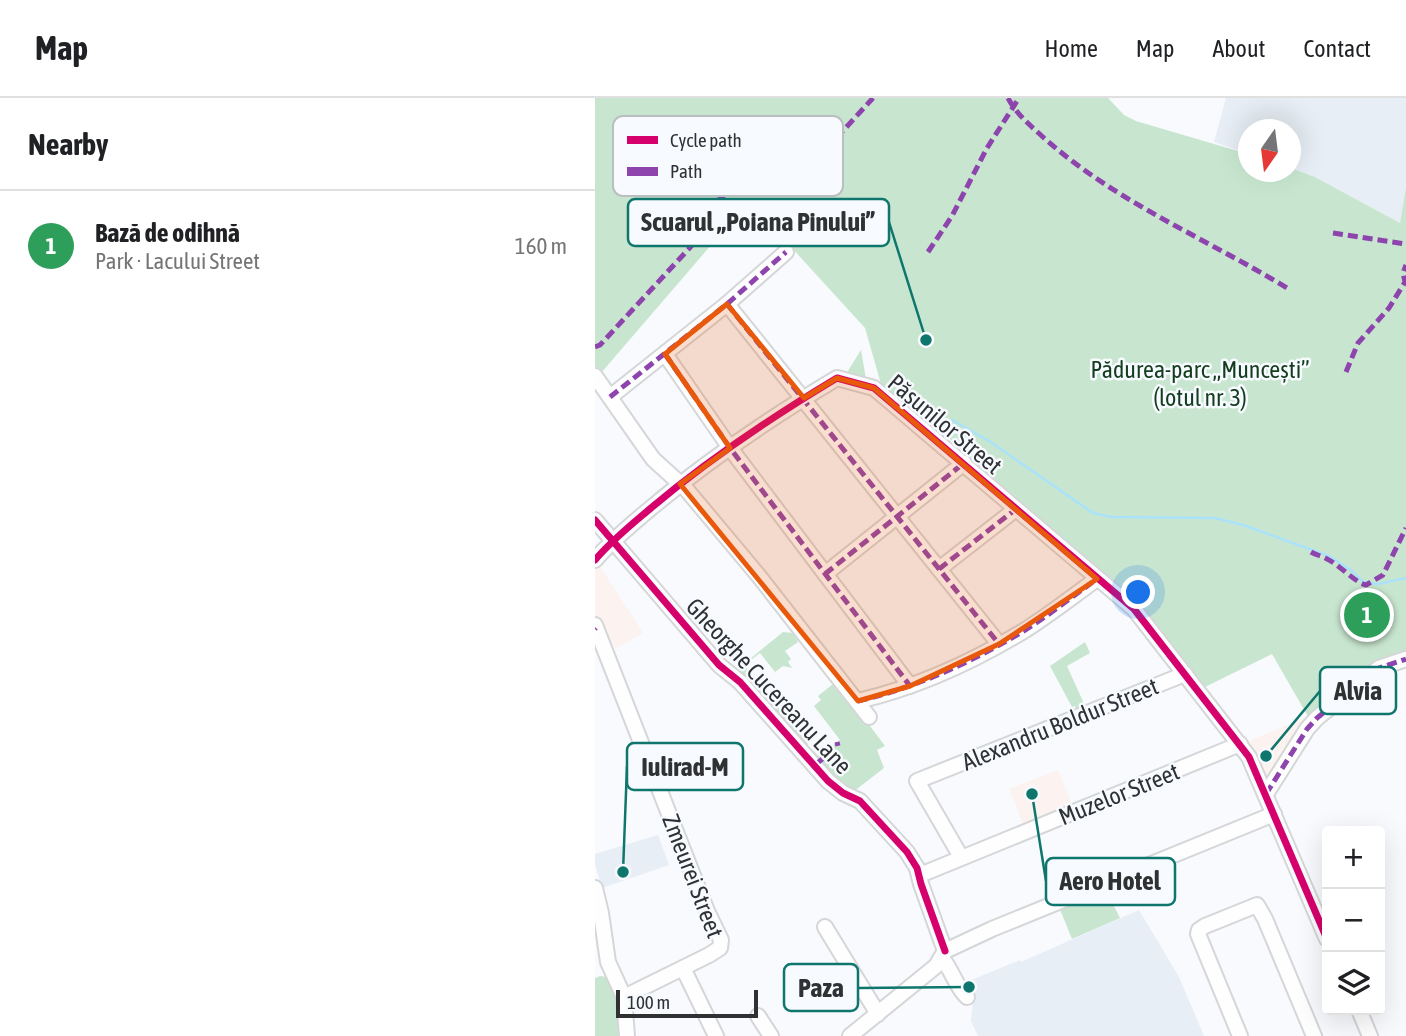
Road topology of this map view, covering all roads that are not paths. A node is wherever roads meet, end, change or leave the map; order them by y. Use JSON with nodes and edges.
{"nodes":[{"id":1,"x":786,"y":252,"type":"dead end"},
{"id":2,"x":726,"y":304,"type":"junction"},
{"id":3,"x":666,"y":354,"type":"junction"},
{"id":4,"x":595,"y":376,"type":"edge"},
{"id":5,"x":610,"y":397,"type":"junction"},
{"id":6,"x":804,"y":398,"type":"junction"},
{"id":7,"x":730,"y":448,"type":"junction"},
{"id":8,"x":964,"y":463,"type":"junction"},
{"id":9,"x":680,"y":484,"type":"junction"},
{"id":10,"x":1016,"y":509,"type":"junction"},
{"id":11,"x":898,"y":517,"type":"junction"},
{"id":12,"x":595,"y":520,"type":"edge"},
{"id":13,"x":611,"y":541,"type":"junction"},
{"id":14,"x":595,"y":560,"type":"edge"},
{"id":15,"x":939,"y":569,"type":"junction"},
{"id":16,"x":825,"y":574,"type":"junction"},
{"id":17,"x":1097,"y":579,"type":"junction"},
{"id":18,"x":595,"y":625,"type":"edge"},
{"id":19,"x":999,"y":645,"type":"junction"},
{"id":20,"x":1406,"y":659,"type":"edge"},
{"id":21,"x":1185,"y":674,"type":"junction"},
{"id":22,"x":910,"y":686,"type":"junction"},
{"id":23,"x":858,"y":701,"type":"junction"},
{"id":24,"x":869,"y":717,"type":"dead end"},
{"id":25,"x":1240,"y":744,"type":"junction"},
{"id":26,"x":1266,"y":794,"type":"junction"},
{"id":27,"x":1274,"y":814,"type":"junction"},
{"id":28,"x":961,"y":857,"type":"junction"},
{"id":29,"x":920,"y":875,"type":"junction"},
{"id":30,"x":595,"y":888,"type":"edge"},
{"id":31,"x":825,"y":927,"type":"dead end"},
{"id":32,"x":1322,"y":927,"type":"edge"},
{"id":33,"x":944,"y":955,"type":"junction"},
{"id":34,"x":683,"y":968,"type":"junction"},
{"id":35,"x":967,"y":996,"type":"dead end"},
{"id":36,"x":624,"y":997,"type":"junction"},
{"id":37,"x":877,"y":1014,"type":"junction"},
{"id":38,"x":1361,"y":1015,"type":"edge"},
{"id":39,"x":758,"y":1016,"type":"dead end"},
{"id":40,"x":865,"y":1031,"type":"edge"},
{"id":41,"x":627,"y":1036,"type":"edge"},
{"id":42,"x":716,"y":1036,"type":"edge"},
{"id":43,"x":771,"y":1036,"type":"edge"},
{"id":44,"x":850,"y":1036,"type":"edge"},
{"id":45,"x":1240,"y":1036,"type":"edge"},
{"id":46,"x":1314,"y":1036,"type":"edge"},
{"id":47,"x":1370,"y":1036,"type":"edge"}],
"edges":[{"from":1,"to":2,"type":"street"},
{"from":2,"to":3,"type":"street"},
{"from":2,"to":6,"type":"street"},
{"from":3,"to":5,"type":"street"},
{"from":3,"to":7,"type":"street"},
{"from":4,"to":5,"type":"street"},
{"from":5,"to":9,"type":"street"},
{"from":6,"to":7,"type":"street","name":"Pășunilor Street"},
{"from":6,"to":8,"type":"street","name":"Pășunilor Street"},
{"from":6,"to":11,"type":"street"},
{"from":7,"to":9,"type":"street","name":"Pășunilor Street"},
{"from":7,"to":16,"type":"street"},
{"from":8,"to":10,"type":"street","name":"Pășunilor Street"},
{"from":8,"to":11,"type":"street","name":"Pășunilor Street"},
{"from":9,"to":13,"type":"street","name":"Pășunilor Street"},
{"from":9,"to":23,"type":"street"},
{"from":10,"to":15,"type":"street"},
{"from":10,"to":17,"type":"street","name":"Pășunilor Street"},
{"from":11,"to":15,"type":"street"},
{"from":11,"to":16,"type":"street","name":"Pășunilor Street"},
{"from":12,"to":13,"type":"street","name":"Gheorghe Cucereanu Lane"},
{"from":13,"to":14,"type":"street","name":"Pășunilor Street"},
{"from":13,"to":29,"type":"street","name":"Gheorghe Cucereanu Lane"},
{"from":15,"to":19,"type":"street"},
{"from":16,"to":22,"type":"street"},
{"from":17,"to":19,"type":"street"},
{"from":17,"to":21,"type":"street","name":"Pășunilor Street"},
{"from":18,"to":34,"type":"street","name":"Zmeurei Street"},
{"from":19,"to":22,"type":"street"},
{"from":20,"to":26,"type":"street"},
{"from":21,"to":25,"type":"street","name":"Pășunilor Street"},
{"from":21,"to":28,"type":"street","name":"Alexandru Boldur Street"},
{"from":22,"to":23,"type":"street"},
{"from":23,"to":24,"type":"street"},
{"from":25,"to":26,"type":"street","name":"Pășunilor Street"},
{"from":25,"to":28,"type":"street","name":"Muzelor Street"},
{"from":26,"to":27,"type":"street","name":"Pășunilor Street"},
{"from":27,"to":32,"type":"street","name":"Pășunilor Street"},
{"from":27,"to":33,"type":"street"},
{"from":28,"to":29,"type":"street","name":"Muzelor Street"},
{"from":29,"to":33,"type":"street","name":"Gheorghe Cucereanu Lane"},
{"from":30,"to":36,"type":"street"},
{"from":31,"to":37,"type":"street"},
{"from":33,"to":35,"type":"street","name":"Gheorghe Cucereanu Lane"},
{"from":33,"to":37,"type":"street"},
{"from":34,"to":36,"type":"street","name":"Zmeurei Street"},
{"from":34,"to":42,"type":"street"},
{"from":36,"to":41,"type":"street"},
{"from":37,"to":40,"type":"street"},
{"from":38,"to":47,"type":"street"},
{"from":39,"to":43,"type":"street"},
{"from":40,"to":44,"type":"street"},
{"from":45,"to":46,"type":"street"}]}
